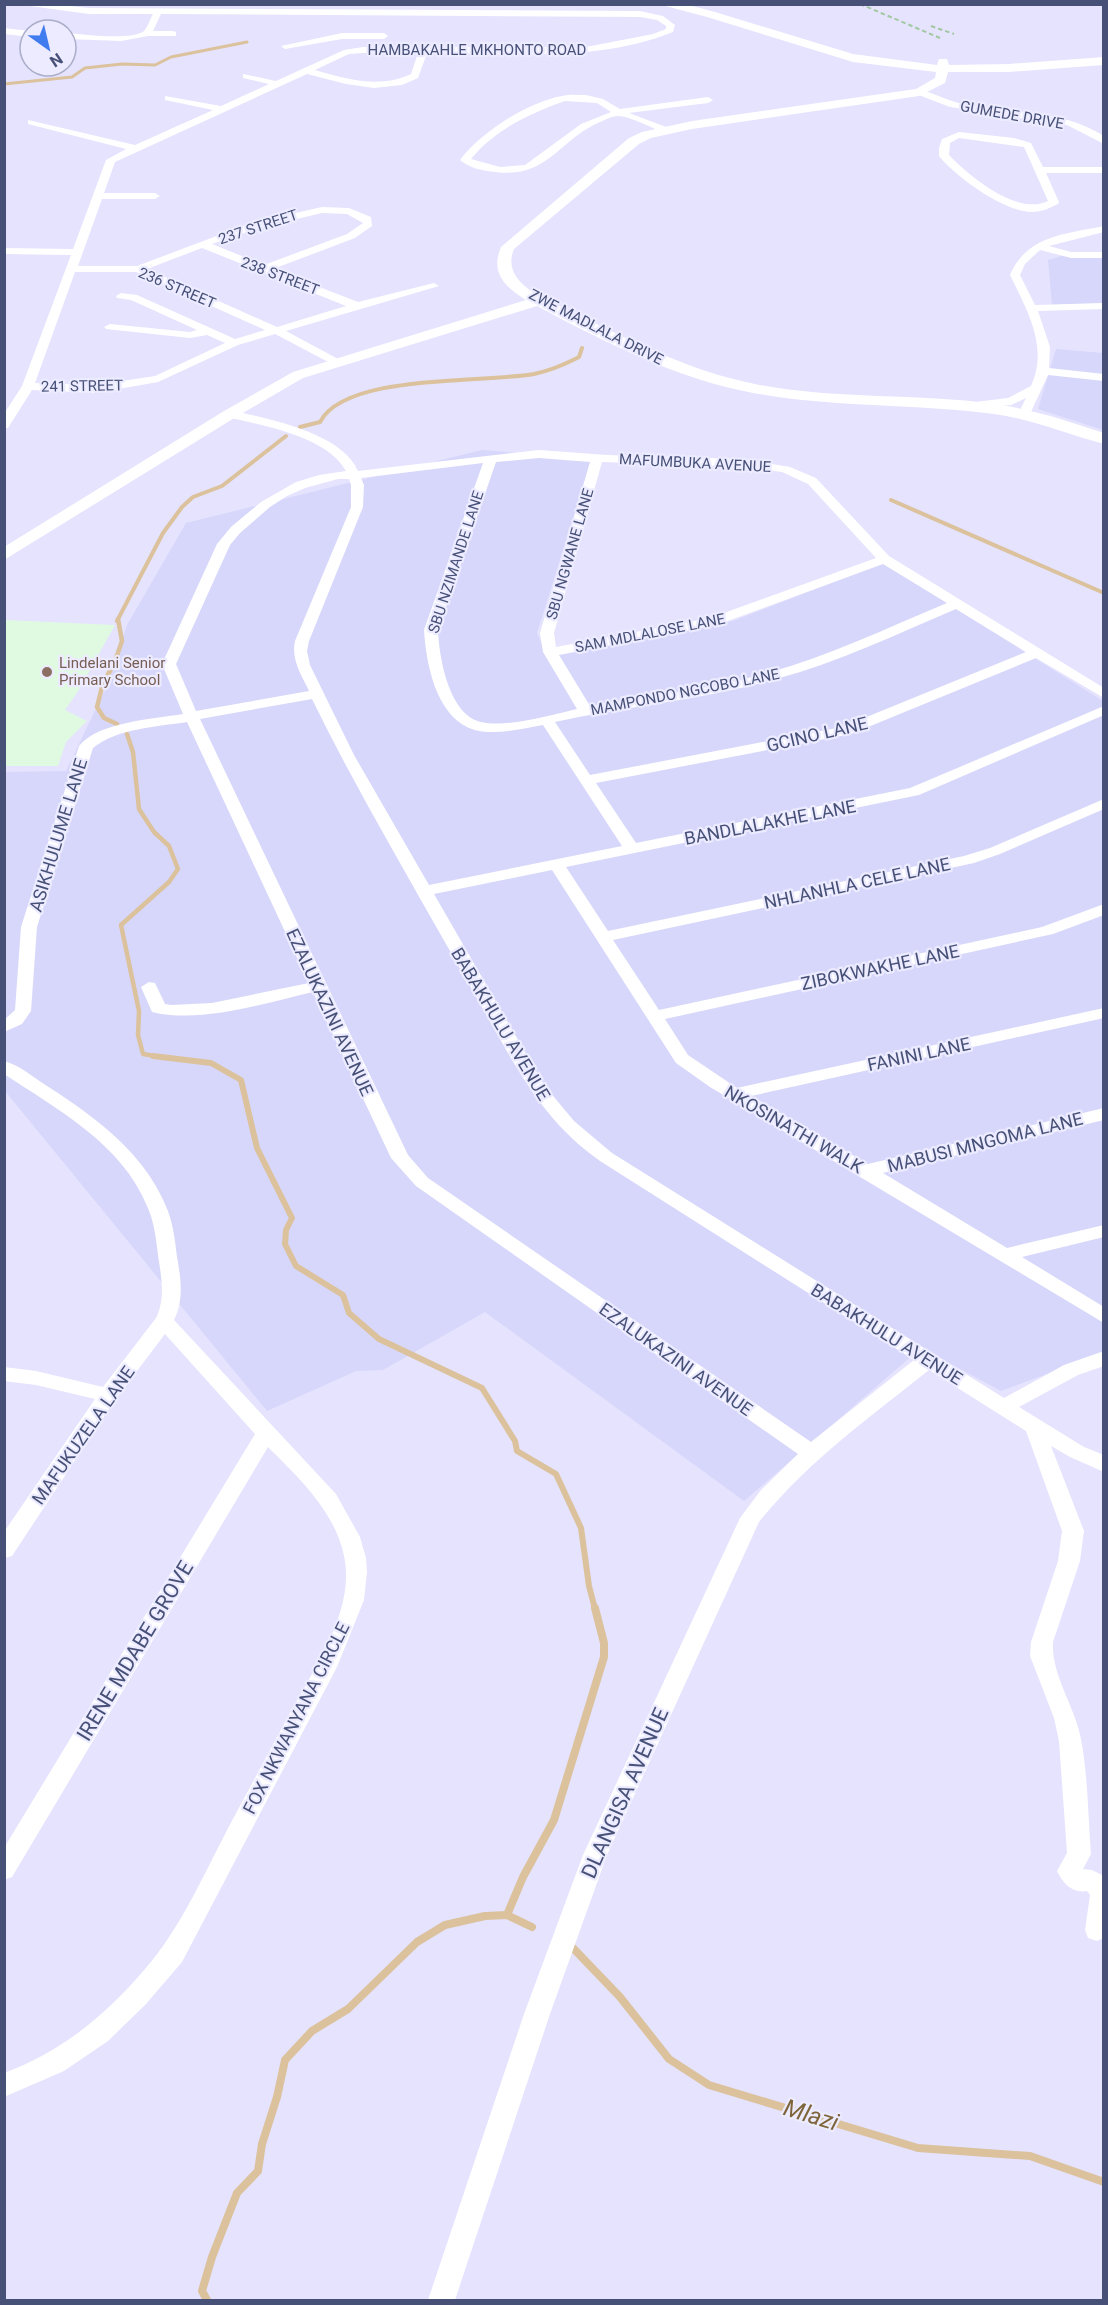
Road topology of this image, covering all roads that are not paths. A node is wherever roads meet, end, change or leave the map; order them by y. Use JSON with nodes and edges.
{"nodes":[{"id":1,"x":663,"y":4,"type":"edge"},
{"id":2,"x":699,"y":4,"type":"edge"},
{"id":3,"x":27,"y":5,"type":"edge"},
{"id":4,"x":373,"y":10,"type":"edge"},
{"id":5,"x":158,"y":12,"type":"junction"},
{"id":6,"x":99,"y":27,"type":"dead end"},
{"id":7,"x":147,"y":33,"type":"junction"},
{"id":8,"x":172,"y":34,"type":"dead end"},
{"id":9,"x":368,"y":34,"type":"junction"},
{"id":10,"x":78,"y":36,"type":"edge"},
{"id":11,"x":384,"y":36,"type":"dead end"},
{"id":12,"x":123,"y":37,"type":"junction"},
{"id":13,"x":310,"y":42,"type":"junction"},
{"id":14,"x":285,"y":46,"type":"dead end"},
{"id":15,"x":423,"y":51,"type":"junction"},
{"id":16,"x":349,"y":52,"type":"junction"},
{"id":17,"x":1104,"y":55,"type":"edge"},
{"id":18,"x":1104,"y":61,"type":"edge"},
{"id":19,"x":943,"y":66,"type":"junction"},
{"id":20,"x":305,"y":70,"type":"junction"},
{"id":21,"x":246,"y":76,"type":"dead end"},
{"id":22,"x":345,"y":80,"type":"junction"},
{"id":23,"x":277,"y":84,"type":"junction"},
{"id":24,"x":324,"y":90,"type":"dead end"},
{"id":25,"x":919,"y":92,"type":"junction"},
{"id":26,"x":168,"y":98,"type":"dead end"},
{"id":27,"x":708,"y":100,"type":"dead end"},
{"id":28,"x":864,"y":101,"type":"junction"},
{"id":29,"x":222,"y":109,"type":"junction"},
{"id":30,"x":620,"y":112,"type":"junction"},
{"id":31,"x":880,"y":112,"type":"dead end"},
{"id":32,"x":32,"y":122,"type":"dead end"},
{"id":33,"x":666,"y":130,"type":"junction"},
{"id":34,"x":1104,"y":141,"type":"edge"},
{"id":35,"x":137,"y":149,"type":"junction"},
{"id":36,"x":1041,"y":170,"type":"junction"},
{"id":37,"x":1104,"y":171,"type":"edge"},
{"id":38,"x":155,"y":195,"type":"dead end"},
{"id":39,"x":96,"y":196,"type":"junction"},
{"id":40,"x":1104,"y":229,"type":"edge"},
{"id":41,"x":204,"y":245,"type":"junction"},
{"id":42,"x":1039,"y":246,"type":"junction"},
{"id":43,"x":4,"y":251,"type":"edge"},
{"id":44,"x":77,"y":252,"type":"junction"},
{"id":45,"x":1104,"y":255,"type":"edge"},
{"id":46,"x":72,"y":269,"type":"junction"},
{"id":47,"x":138,"y":269,"type":"junction"},
{"id":48,"x":263,"y":269,"type":"junction"},
{"id":49,"x":434,"y":286,"type":"dead end"},
{"id":50,"x":121,"y":296,"type":"dead end"},
{"id":51,"x":539,"y":301,"type":"junction"},
{"id":52,"x":357,"y":306,"type":"junction"},
{"id":53,"x":1104,"y":306,"type":"edge"},
{"id":54,"x":1031,"y":308,"type":"junction"},
{"id":55,"x":110,"y":327,"type":"dead end"},
{"id":56,"x":211,"y":331,"type":"junction"},
{"id":57,"x":277,"y":331,"type":"junction"},
{"id":58,"x":234,"y":343,"type":"junction"},
{"id":59,"x":336,"y":362,"type":"junction"},
{"id":60,"x":1043,"y":371,"type":"junction"},
{"id":61,"x":1104,"y":378,"type":"edge"},
{"id":62,"x":28,"y":386,"type":"junction"},
{"id":63,"x":1035,"y":389,"type":"junction"},
{"id":64,"x":970,"y":406,"type":"junction"},
{"id":65,"x":230,"y":414,"type":"junction"},
{"id":66,"x":1024,"y":414,"type":"junction"},
{"id":67,"x":4,"y":425,"type":"edge"},
{"id":68,"x":1104,"y":439,"type":"edge"},
{"id":69,"x":491,"y":458,"type":"junction"},
{"id":70,"x":597,"y":458,"type":"junction"},
{"id":71,"x":356,"y":475,"type":"junction"},
{"id":72,"x":4,"y":555,"type":"edge"},
{"id":73,"x":884,"y":560,"type":"junction"},
{"id":74,"x":956,"y":604,"type":"junction"},
{"id":75,"x":550,"y":652,"type":"junction"},
{"id":76,"x":1037,"y":653,"type":"junction"},
{"id":77,"x":316,"y":694,"type":"junction"},
{"id":78,"x":1104,"y":694,"type":"edge"},
{"id":79,"x":1104,"y":710,"type":"edge"},
{"id":80,"x":586,"y":711,"type":"junction"},
{"id":81,"x":191,"y":715,"type":"junction"},
{"id":82,"x":546,"y":719,"type":"junction"},
{"id":83,"x":474,"y":725,"type":"joint"},
{"id":84,"x":587,"y":780,"type":"junction"},
{"id":85,"x":1104,"y":804,"type":"edge"},
{"id":86,"x":632,"y":849,"type":"junction"},
{"id":87,"x":557,"y":865,"type":"junction"},
{"id":88,"x":423,"y":891,"type":"junction"},
{"id":89,"x":1104,"y":909,"type":"edge"},
{"id":90,"x":603,"y":937,"type":"junction"},
{"id":91,"x":318,"y":986,"type":"junction"},
{"id":92,"x":149,"y":987,"type":"dead end"},
{"id":93,"x":1104,"y":1012,"type":"edge"},
{"id":94,"x":654,"y":1016,"type":"junction"},
{"id":95,"x":4,"y":1027,"type":"edge"},
{"id":96,"x":9,"y":1076,"type":"edge"},
{"id":97,"x":735,"y":1094,"type":"junction"},
{"id":98,"x":1104,"y":1114,"type":"edge"},
{"id":99,"x":866,"y":1171,"type":"junction"},
{"id":100,"x":1104,"y":1230,"type":"edge"},
{"id":101,"x":1006,"y":1255,"type":"junction"},
{"id":102,"x":1104,"y":1316,"type":"edge"},
{"id":103,"x":164,"y":1321,"type":"junction"},
{"id":104,"x":1104,"y":1358,"type":"edge"},
{"id":105,"x":928,"y":1360,"type":"junction"},
{"id":106,"x":4,"y":1374,"type":"edge"},
{"id":107,"x":108,"y":1395,"type":"junction"},
{"id":108,"x":1003,"y":1407,"type":"junction"},
{"id":109,"x":1035,"y":1426,"type":"junction"},
{"id":110,"x":266,"y":1433,"type":"junction"},
{"id":111,"x":813,"y":1454,"type":"junction"},
{"id":112,"x":1104,"y":1464,"type":"edge"},
{"id":113,"x":4,"y":1550,"type":"edge"},
{"id":114,"x":4,"y":1870,"type":"edge"},
{"id":115,"x":1097,"y":1930,"type":"dead end"},
{"id":116,"x":4,"y":2085,"type":"edge"},
{"id":117,"x":442,"y":2301,"type":"edge"}],
"edges":[{"from":1,"to":19,"type":"street"},
{"from":2,"to":19,"type":"street"},
{"from":3,"to":5,"type":"street","name":"HAMBAKAHLE MKHONTO ROAD"},
{"from":4,"to":5,"type":"street","name":"HAMBAKAHLE MKHONTO ROAD"},
{"from":4,"to":9,"type":"street"},
{"from":4,"to":15,"type":"street","name":"HAMBAKAHLE MKHONTO ROAD"},
{"from":5,"to":7,"type":"street"},
{"from":6,"to":12,"type":"street"},
{"from":7,"to":8,"type":"street"},
{"from":7,"to":12,"type":"street"},
{"from":9,"to":11,"type":"street"},
{"from":9,"to":13,"type":"street"},
{"from":10,"to":12,"type":"street"},
{"from":13,"to":14,"type":"street"},
{"from":13,"to":16,"type":"street"},
{"from":15,"to":16,"type":"street","name":"HAMBAKAHLE MKHONTO ROAD"},
{"from":15,"to":22,"type":"street"},
{"from":16,"to":20,"type":"street","name":"HAMBAKAHLE MKHONTO ROAD"},
{"from":17,"to":19,"type":"street"},
{"from":18,"to":19,"type":"street"},
{"from":19,"to":25,"type":"street","name":"ZWE MADLALA DRIVE"},
{"from":20,"to":22,"type":"street"},
{"from":20,"to":23,"type":"street","name":"HAMBAKAHLE MKHONTO ROAD"},
{"from":21,"to":23,"type":"street"},
{"from":22,"to":24,"type":"street"},
{"from":23,"to":29,"type":"street","name":"HAMBAKAHLE MKHONTO ROAD"},
{"from":25,"to":28,"type":"street","name":"ZWE MADLALA DRIVE"},
{"from":25,"to":34,"type":"street","name":"GUMEDE DRIVE"},
{"from":26,"to":29,"type":"street"},
{"from":27,"to":30,"type":"street"},
{"from":28,"to":31,"type":"street"},
{"from":28,"to":33,"type":"street","name":"ZWE MADLALA DRIVE"},
{"from":29,"to":35,"type":"street","name":"HAMBAKAHLE MKHONTO ROAD"},
{"from":30,"to":30,"type":"street"},
{"from":30,"to":33,"type":"street"},
{"from":32,"to":35,"type":"street"},
{"from":33,"to":51,"type":"street","name":"ZWE MADLALA DRIVE"},
{"from":35,"to":39,"type":"street","name":"HAMBAKAHLE MKHONTO ROAD"},
{"from":36,"to":36,"type":"street"},
{"from":36,"to":37,"type":"street"},
{"from":38,"to":39,"type":"street"},
{"from":39,"to":44,"type":"street","name":"HAMBAKAHLE MKHONTO ROAD"},
{"from":40,"to":42,"type":"street"},
{"from":41,"to":47,"type":"street","name":"237 STREET"},
{"from":41,"to":48,"type":"street","name":"238 STREET"},
{"from":41,"to":48,"type":"street","name":"237 STREET"},
{"from":42,"to":45,"type":"street"},
{"from":42,"to":54,"type":"street"},
{"from":43,"to":44,"type":"street"},
{"from":44,"to":46,"type":"street","name":"HAMBAKAHLE MKHONTO ROAD"},
{"from":46,"to":47,"type":"street","name":"236 STREET"},
{"from":46,"to":62,"type":"street","name":"HAMBAKAHLE MKHONTO ROAD"},
{"from":47,"to":57,"type":"street","name":"236 STREET"},
{"from":48,"to":52,"type":"street","name":"238 STREET"},
{"from":49,"to":52,"type":"street","name":"241 STREET"},
{"from":50,"to":56,"type":"street"},
{"from":51,"to":59,"type":"street"},
{"from":51,"to":64,"type":"street","name":"ZWE MADLALA DRIVE"},
{"from":52,"to":57,"type":"street","name":"241 STREET"},
{"from":53,"to":54,"type":"street"},
{"from":54,"to":60,"type":"street"},
{"from":55,"to":56,"type":"street"},
{"from":56,"to":58,"type":"street"},
{"from":57,"to":58,"type":"street","name":"241 STREET"},
{"from":57,"to":59,"type":"street","name":"236 STREET"},
{"from":58,"to":62,"type":"street","name":"241 STREET"},
{"from":59,"to":65,"type":"street"},
{"from":60,"to":61,"type":"street"},
{"from":60,"to":63,"type":"street"},
{"from":62,"to":67,"type":"street","name":"HAMBAKAHLE MKHONTO ROAD"},
{"from":63,"to":64,"type":"street"},
{"from":63,"to":66,"type":"street"},
{"from":64,"to":66,"type":"street","name":"ZWE MADLALA DRIVE"},
{"from":65,"to":71,"type":"street"},
{"from":65,"to":72,"type":"street"},
{"from":66,"to":68,"type":"street","name":"ZWE MADLALA DRIVE"},
{"from":69,"to":70,"type":"street","name":"MAFUMBUKA AVENUE"},
{"from":69,"to":71,"type":"street","name":"MAFUMBUKA AVENUE"},
{"from":69,"to":83,"type":"street","name":"SBU NZIMANDE LANE"},
{"from":70,"to":73,"type":"street","name":"MAFUMBUKA AVENUE"},
{"from":70,"to":75,"type":"street","name":"SBU NGWANE LANE"},
{"from":71,"to":77,"type":"street","name":"BABAKHULU AVENUE"},
{"from":71,"to":81,"type":"street","name":"EZALUKAZINI AVENUE"},
{"from":73,"to":74,"type":"street","name":"MAFUMBUKA AVENUE"},
{"from":73,"to":75,"type":"street","name":"SAM MDLALOSE LANE"},
{"from":74,"to":76,"type":"street","name":"MAFUMBUKA AVENUE"},
{"from":74,"to":80,"type":"street","name":"MAMPONDO NGCOBO LANE"},
{"from":75,"to":80,"type":"street"},
{"from":76,"to":78,"type":"street","name":"MAFUMBUKA AVENUE"},
{"from":76,"to":84,"type":"street","name":"GCINO LANE"},
{"from":77,"to":81,"type":"street","name":"ASIKHULUME LANE"},
{"from":77,"to":88,"type":"street","name":"BABAKHULU AVENUE"},
{"from":79,"to":86,"type":"street","name":"BANDLALAKHE LANE"},
{"from":80,"to":82,"type":"street","name":"MAMPONDO NGCOBO LANE"},
{"from":81,"to":91,"type":"street","name":"EZALUKAZINI AVENUE"},
{"from":81,"to":95,"type":"street","name":"ASIKHULUME LANE"},
{"from":82,"to":83,"type":"street","name":"MAMPONDO NGCOBO LANE"},
{"from":82,"to":84,"type":"street"},
{"from":84,"to":86,"type":"street"},
{"from":85,"to":90,"type":"street","name":"NHLANHLA CELE LANE"},
{"from":86,"to":87,"type":"street","name":"BANDLALAKHE LANE"},
{"from":87,"to":88,"type":"street","name":"BANDLALAKHE LANE"},
{"from":87,"to":90,"type":"street","name":"NKOSINATHI WALK"},
{"from":88,"to":105,"type":"street","name":"BABAKHULU AVENUE"},
{"from":89,"to":94,"type":"street","name":"ZIBOKWAKHE LANE"},
{"from":90,"to":94,"type":"street","name":"NKOSINATHI WALK"},
{"from":91,"to":92,"type":"street"},
{"from":91,"to":111,"type":"street","name":"EZALUKAZINI AVENUE"},
{"from":93,"to":97,"type":"street","name":"FANINI LANE"},
{"from":94,"to":97,"type":"street","name":"NKOSINATHI WALK"},
{"from":96,"to":103,"type":"street"},
{"from":97,"to":99,"type":"street","name":"NKOSINATHI WALK"},
{"from":98,"to":99,"type":"street","name":"MABUSI MNGOMA LANE"},
{"from":99,"to":101,"type":"street","name":"NKOSINATHI WALK"},
{"from":100,"to":101,"type":"street"},
{"from":101,"to":102,"type":"street","name":"NKOSINATHI WALK"},
{"from":103,"to":107,"type":"street","name":"MAFUKUZELA LANE"},
{"from":103,"to":110,"type":"street","name":"FOX NKWANYANA CIRCLE"},
{"from":104,"to":108,"type":"street"},
{"from":105,"to":108,"type":"street","name":"BABAKHULU AVENUE"},
{"from":105,"to":111,"type":"street","name":"DLANGISA AVENUE"},
{"from":106,"to":107,"type":"street"},
{"from":107,"to":113,"type":"street","name":"MAFUKUZELA LANE"},
{"from":108,"to":109,"type":"street","name":"BABAKHULU AVENUE"},
{"from":109,"to":112,"type":"street","name":"BABAKHULU AVENUE"},
{"from":109,"to":115,"type":"street"},
{"from":110,"to":114,"type":"street","name":"IRENE MDABE GROVE"},
{"from":110,"to":116,"type":"street","name":"FOX NKWANYANA CIRCLE"},
{"from":111,"to":117,"type":"street","name":"DLANGISA AVENUE"}]}
